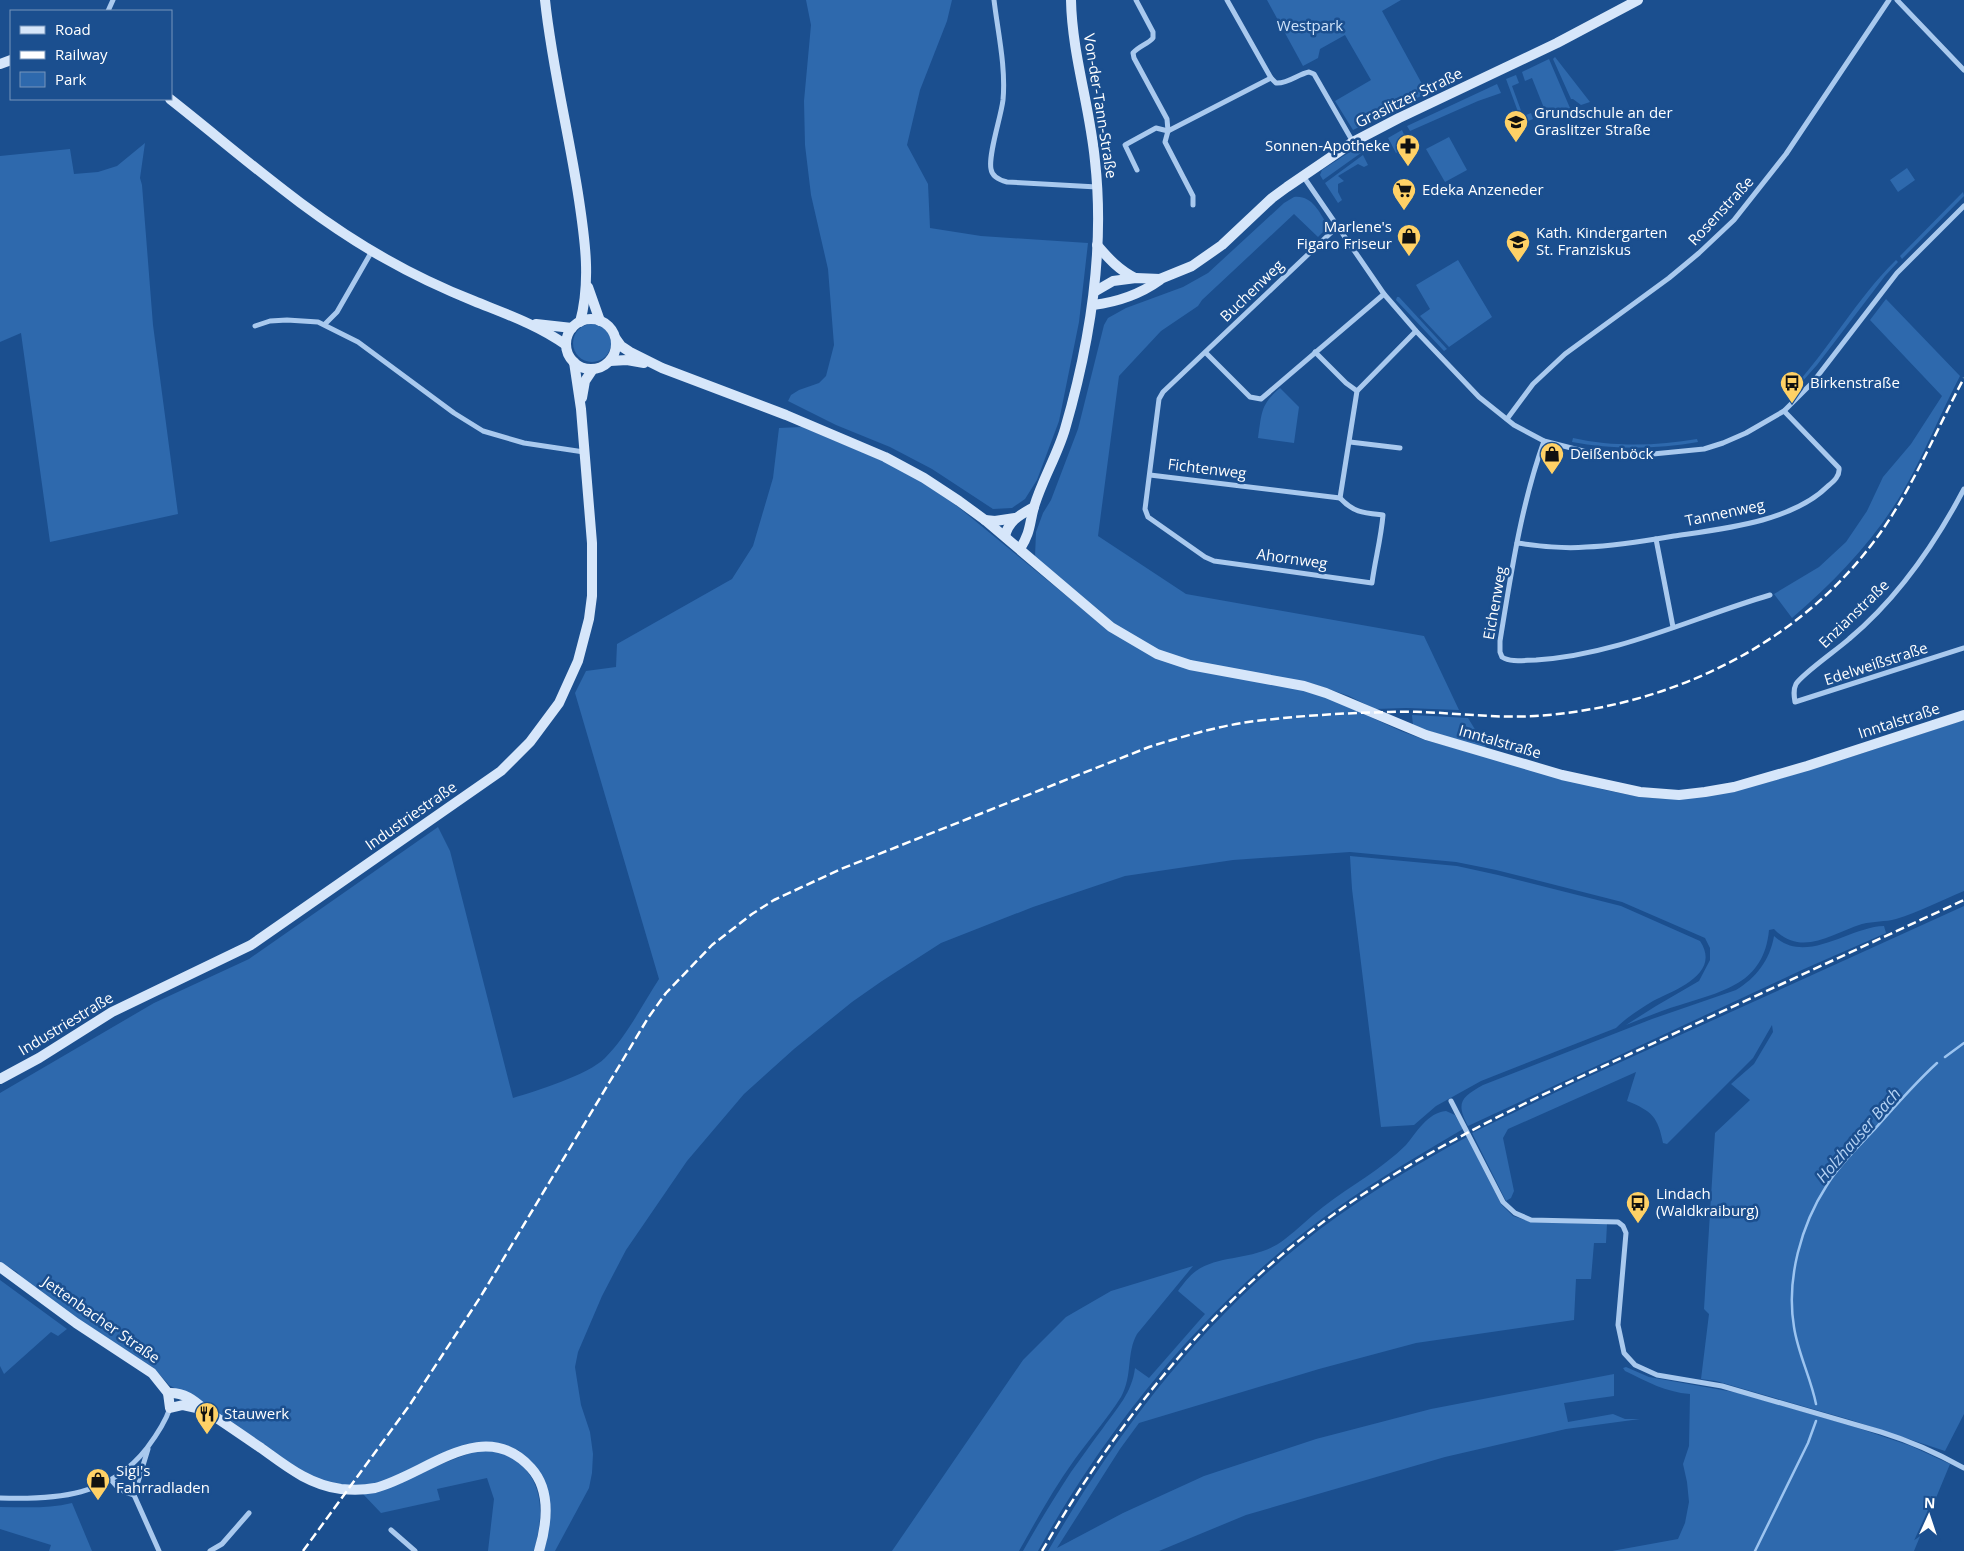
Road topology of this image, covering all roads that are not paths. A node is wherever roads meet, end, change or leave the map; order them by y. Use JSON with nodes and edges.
{"nodes":[{"id":1,"x":545,"y":0,"type":"edge"},
{"id":2,"x":994,"y":0,"type":"edge"},
{"id":3,"x":1071,"y":0,"type":"edge"},
{"id":4,"x":1136,"y":0,"type":"edge"},
{"id":5,"x":1227,"y":0,"type":"edge"},
{"id":6,"x":1638,"y":0,"type":"edge"},
{"id":7,"x":1889,"y":0,"type":"edge"},
{"id":8,"x":1897,"y":0,"type":"edge"},
{"id":9,"x":1964,"y":70,"type":"edge"},
{"id":10,"x":1271,"y":78,"type":"junction"},
{"id":11,"x":171,"y":100,"type":"edge"},
{"id":12,"x":1168,"y":131,"type":"junction"},
{"id":13,"x":1353,"y":142,"type":"junction"},
{"id":14,"x":1137,"y":170,"type":"dead end"},
{"id":15,"x":1303,"y":175,"type":"junction"},
{"id":16,"x":1098,"y":187,"type":"junction"},
{"id":17,"x":1193,"y":205,"type":"dead end"},
{"id":18,"x":1964,"y":206,"type":"edge"},
{"id":19,"x":1338,"y":226,"type":"junction"},
{"id":20,"x":1097,"y":245,"type":"junction"},
{"id":21,"x":372,"y":251,"type":"junction"},
{"id":22,"x":1136,"y":278,"type":"junction"},
{"id":23,"x":1160,"y":279,"type":"junction"},
{"id":24,"x":587,"y":284,"type":"junction"},
{"id":25,"x":1094,"y":292,"type":"junction"},
{"id":26,"x":1384,"y":294,"type":"junction"},
{"id":27,"x":1092,"y":305,"type":"junction"},
{"id":28,"x":600,"y":321,"type":"junction"},
{"id":29,"x":325,"y":324,"type":"junction"},
{"id":30,"x":532,"y":324,"type":"junction"},
{"id":31,"x":576,"y":325,"type":"junction"},
{"id":32,"x":255,"y":326,"type":"dead end"},
{"id":33,"x":1416,"y":331,"type":"junction"},
{"id":34,"x":616,"y":339,"type":"junction"},
{"id":35,"x":566,"y":345,"type":"junction"},
{"id":36,"x":1315,"y":352,"type":"junction"},
{"id":37,"x":1206,"y":353,"type":"junction"},
{"id":38,"x":610,"y":361,"type":"junction"},
{"id":39,"x":574,"y":362,"type":"junction"},
{"id":40,"x":662,"y":368,"type":"junction"},
{"id":41,"x":593,"y":369,"type":"junction"},
{"id":42,"x":1357,"y":391,"type":"junction"},
{"id":43,"x":581,"y":409,"type":"junction"},
{"id":44,"x":1784,"y":411,"type":"junction"},
{"id":45,"x":1507,"y":419,"type":"junction"},
{"id":46,"x":1544,"y":440,"type":"junction"},
{"id":47,"x":1350,"y":442,"type":"junction"},
{"id":48,"x":1400,"y":448,"type":"dead end"},
{"id":49,"x":584,"y":452,"type":"junction"},
{"id":50,"x":1150,"y":474,"type":"junction"},
{"id":51,"x":1963,"y":493,"type":"edge"},
{"id":52,"x":1340,"y":498,"type":"junction"},
{"id":53,"x":1034,"y":508,"type":"junction"},
{"id":54,"x":1014,"y":518,"type":"junction"},
{"id":55,"x":985,"y":520,"type":"junction"},
{"id":56,"x":1005,"y":536,"type":"junction"},
{"id":57,"x":1656,"y":539,"type":"junction"},
{"id":58,"x":1518,"y":543,"type":"junction"},
{"id":59,"x":1020,"y":549,"type":"junction"},
{"id":60,"x":1770,"y":595,"type":"dead end"},
{"id":61,"x":1672,"y":627,"type":"junction"},
{"id":62,"x":1964,"y":648,"type":"edge"},
{"id":63,"x":1795,"y":702,"type":"joint"},
{"id":64,"x":1964,"y":716,"type":"edge"},
{"id":65,"x":0,"y":1079,"type":"edge"},
{"id":66,"x":1451,"y":1101,"type":"dead end"},
{"id":67,"x":0,"y":1268,"type":"edge"},
{"id":68,"x":168,"y":1393,"type":"junction"},
{"id":69,"x":170,"y":1408,"type":"junction"},
{"id":70,"x":205,"y":1410,"type":"junction"},
{"id":71,"x":148,"y":1446,"type":"junction"},
{"id":72,"x":1964,"y":1468,"type":"edge"},
{"id":73,"x":112,"y":1481,"type":"junction"},
{"id":74,"x":134,"y":1495,"type":"junction"},
{"id":75,"x":0,"y":1498,"type":"edge"},
{"id":76,"x":249,"y":1513,"type":"dead end"},
{"id":77,"x":391,"y":1530,"type":"dead end"},
{"id":78,"x":159,"y":1551,"type":"edge"},
{"id":79,"x":210,"y":1551,"type":"edge"},
{"id":80,"x":415,"y":1551,"type":"edge"},
{"id":81,"x":540,"y":1551,"type":"edge"}],
"edges":[{"from":1,"to":24,"type":"street"},
{"from":2,"to":16,"type":"street"},
{"from":3,"to":16,"type":"street","name":"Von-der-Tann-Straße"},
{"from":4,"to":12,"type":"street"},
{"from":5,"to":10,"type":"street"},
{"from":6,"to":13,"type":"street","name":"Graslitzer Straße"},
{"from":7,"to":45,"type":"street","name":"Rosenstraße"},
{"from":8,"to":9,"type":"street"},
{"from":10,"to":12,"type":"street"},
{"from":10,"to":13,"type":"street"},
{"from":11,"to":21,"type":"street"},
{"from":12,"to":14,"type":"street"},
{"from":12,"to":17,"type":"street"},
{"from":13,"to":15,"type":"street","name":"Graslitzer Straße"},
{"from":15,"to":19,"type":"street"},
{"from":15,"to":23,"type":"street","name":"Graslitzer Straße"},
{"from":16,"to":20,"type":"street","name":"Von-der-Tann-Straße"},
{"from":18,"to":44,"type":"street"},
{"from":19,"to":26,"type":"street"},
{"from":19,"to":37,"type":"street","name":"Buchenweg"},
{"from":20,"to":22,"type":"street","name":"Graslitzer Straße"},
{"from":20,"to":25,"type":"street","name":"Von-der-Tann-Straße"},
{"from":21,"to":29,"type":"street"},
{"from":21,"to":30,"type":"street"},
{"from":22,"to":23,"type":"street","name":"Graslitzer Straße"},
{"from":22,"to":25,"type":"street","name":"Graslitzer Straße"},
{"from":23,"to":27,"type":"street","name":"Graslitzer Straße"},
{"from":24,"to":28,"type":"street"},
{"from":24,"to":31,"type":"street"},
{"from":25,"to":27,"type":"street","name":"Von-der-Tann-Straße"},
{"from":26,"to":33,"type":"street"},
{"from":26,"to":36,"type":"street"},
{"from":27,"to":53,"type":"street","name":"Von-der-Tann-Straße"},
{"from":28,"to":31,"type":"street"},
{"from":28,"to":34,"type":"street"},
{"from":29,"to":32,"type":"street"},
{"from":29,"to":49,"type":"street"},
{"from":30,"to":31,"type":"street"},
{"from":30,"to":35,"type":"street"},
{"from":31,"to":35,"type":"street"},
{"from":33,"to":42,"type":"street"},
{"from":33,"to":45,"type":"street"},
{"from":34,"to":38,"type":"street"},
{"from":34,"to":40,"type":"street"},
{"from":35,"to":39,"type":"street"},
{"from":36,"to":37,"type":"street"},
{"from":36,"to":42,"type":"street"},
{"from":37,"to":50,"type":"street","name":"Fichtenweg"},
{"from":38,"to":40,"type":"street"},
{"from":38,"to":41,"type":"street"},
{"from":39,"to":41,"type":"street"},
{"from":39,"to":43,"type":"street","name":"Industriestraße"},
{"from":40,"to":55,"type":"street","name":"Inntalstraße"},
{"from":41,"to":43,"type":"street","name":"Industriestraße"},
{"from":42,"to":47,"type":"street"},
{"from":43,"to":49,"type":"street","name":"Industriestraße"},
{"from":44,"to":46,"type":"street"},
{"from":44,"to":57,"type":"street","name":"Tannenweg"},
{"from":45,"to":46,"type":"street"},
{"from":46,"to":58,"type":"street","name":"Eichenweg"},
{"from":47,"to":48,"type":"street"},
{"from":47,"to":52,"type":"street"},
{"from":49,"to":65,"type":"street","name":"Industriestraße"},
{"from":50,"to":52,"type":"street","name":"Fichtenweg"},
{"from":50,"to":52,"type":"street","name":"Ahornweg"},
{"from":51,"to":63,"type":"street","name":"Enzianstraße"},
{"from":53,"to":54,"type":"street"},
{"from":53,"to":59,"type":"street","name":"Von-der-Tann-Straße"},
{"from":54,"to":55,"type":"street"},
{"from":54,"to":56,"type":"street"},
{"from":55,"to":56,"type":"street","name":"Inntalstraße"},
{"from":56,"to":59,"type":"street","name":"Inntalstraße"},
{"from":57,"to":58,"type":"street","name":"Tannenweg"},
{"from":57,"to":61,"type":"street"},
{"from":58,"to":61,"type":"street","name":"Eichenweg"},
{"from":59,"to":64,"type":"street","name":"Inntalstraße"},
{"from":60,"to":61,"type":"street","name":"Eichenweg"},
{"from":62,"to":63,"type":"street","name":"Edelweißstraße"},
{"from":66,"to":72,"type":"street"},
{"from":67,"to":68,"type":"street","name":"Jettenbacher Straße"},
{"from":68,"to":69,"type":"street"},
{"from":68,"to":70,"type":"street"},
{"from":69,"to":70,"type":"street"},
{"from":69,"to":71,"type":"street"},
{"from":70,"to":81,"type":"street"},
{"from":71,"to":73,"type":"street"},
{"from":71,"to":74,"type":"street"},
{"from":73,"to":74,"type":"street"},
{"from":73,"to":75,"type":"street"},
{"from":74,"to":78,"type":"street"},
{"from":76,"to":79,"type":"street"},
{"from":77,"to":80,"type":"street"}]}
